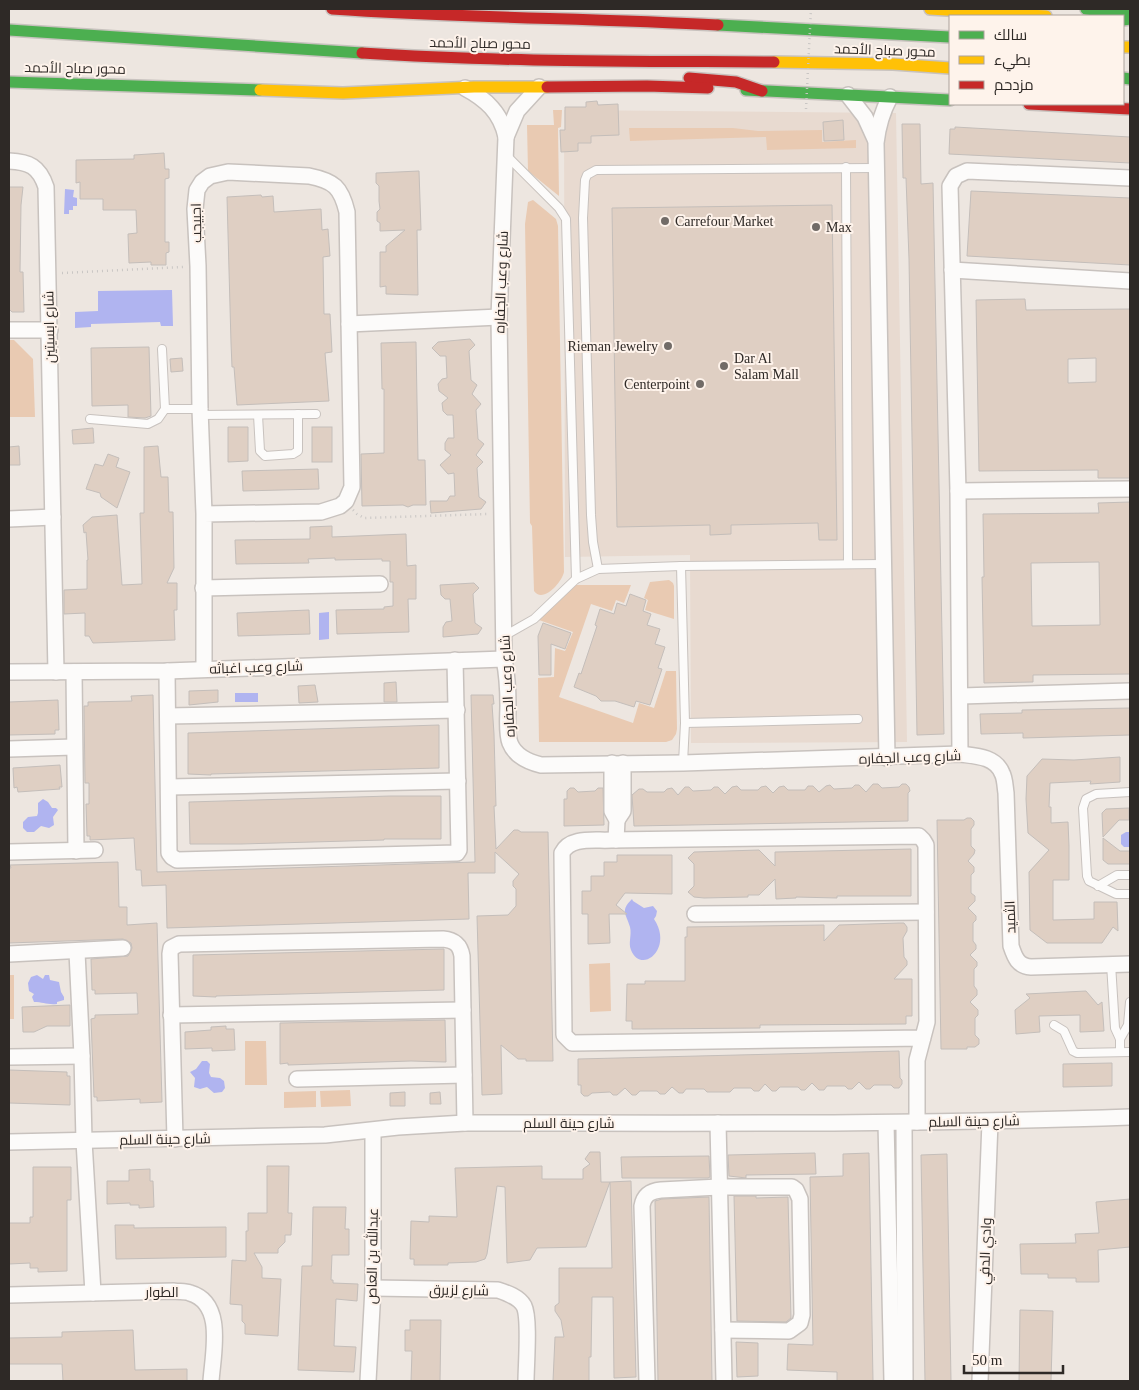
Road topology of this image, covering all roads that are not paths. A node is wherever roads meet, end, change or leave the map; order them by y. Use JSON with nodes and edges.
{"nodes":[{"id":1,"x":332,"y":9,"type":"edge"},
{"id":2,"x":638,"y":9,"type":"edge"},
{"id":3,"x":930,"y":9,"type":"edge"},
{"id":4,"x":1086,"y":9,"type":"edge"},
{"id":5,"x":1127,"y":9,"type":"edge"},
{"id":6,"x":1130,"y":13,"type":"edge"},
{"id":7,"x":1029,"y":15,"type":"edge"},
{"id":8,"x":616,"y":19,"type":"junction"},
{"id":9,"x":9,"y":30,"type":"edge"},
{"id":10,"x":949,"y":37,"type":"edge"},
{"id":11,"x":612,"y":61,"type":"junction"},
{"id":12,"x":949,"y":68,"type":"edge"},
{"id":13,"x":643,"y":73,"type":"dead end"},
{"id":14,"x":663,"y":75,"type":"dead end"},
{"id":15,"x":9,"y":82,"type":"edge"},
{"id":16,"x":462,"y":87,"type":"junction"},
{"id":17,"x":539,"y":87,"type":"junction"},
{"id":18,"x":762,"y":90,"type":"junction"},
{"id":19,"x":848,"y":95,"type":"junction"},
{"id":20,"x":890,"y":97,"type":"junction"},
{"id":21,"x":949,"y":100,"type":"edge"},
{"id":22,"x":1049,"y":105,"type":"edge"},
{"id":23,"x":1130,"y":109,"type":"edge"},
{"id":24,"x":506,"y":137,"type":"junction"},
{"id":25,"x":876,"y":143,"type":"junction"},
{"id":26,"x":506,"y":155,"type":"junction"},
{"id":27,"x":9,"y":161,"type":"edge"},
{"id":28,"x":846,"y":167,"type":"junction"},
{"id":29,"x":876,"y":168,"type":"junction"},
{"id":30,"x":1130,"y":178,"type":"edge"},
{"id":31,"x":566,"y":218,"type":"junction"},
{"id":32,"x":583,"y":218,"type":"junction"},
{"id":33,"x":952,"y":270,"type":"junction"},
{"id":34,"x":1130,"y":280,"type":"edge"},
{"id":35,"x":499,"y":316,"type":"junction"},
{"id":36,"x":349,"y":324,"type":"junction"},
{"id":37,"x":9,"y":330,"type":"edge"},
{"id":38,"x":50,"y":330,"type":"junction"},
{"id":39,"x":162,"y":349,"type":"dead end"},
{"id":40,"x":165,"y":409,"type":"junction"},
{"id":41,"x":200,"y":412,"type":"junction"},
{"id":42,"x":298,"y":414,"type":"junction"},
{"id":43,"x":316,"y":414,"type":"dead end"},
{"id":44,"x":258,"y":415,"type":"junction"},
{"id":45,"x":90,"y":419,"type":"dead end"},
{"id":46,"x":1130,"y":489,"type":"edge"},
{"id":47,"x":958,"y":491,"type":"junction"},
{"id":48,"x":204,"y":514,"type":"junction"},
{"id":49,"x":53,"y":517,"type":"junction"},
{"id":50,"x":9,"y":519,"type":"edge"},
{"id":51,"x":848,"y":564,"type":"junction"},
{"id":52,"x":883,"y":564,"type":"junction"},
{"id":53,"x":681,"y":566,"type":"junction"},
{"id":54,"x":598,"y":569,"type":"junction"},
{"id":55,"x":576,"y":579,"type":"junction"},
{"id":56,"x":380,"y":584,"type":"dead end"},
{"id":57,"x":203,"y":588,"type":"junction"},
{"id":58,"x":504,"y":636,"type":"junction"},
{"id":59,"x":504,"y":659,"type":"junction"},
{"id":60,"x":455,"y":660,"type":"junction"},
{"id":61,"x":204,"y":669,"type":"junction"},
{"id":62,"x":167,"y":671,"type":"junction"},
{"id":63,"x":9,"y":672,"type":"edge"},
{"id":64,"x":56,"y":672,"type":"junction"},
{"id":65,"x":74,"y":672,"type":"junction"},
{"id":66,"x":1130,"y":691,"type":"edge"},
{"id":67,"x":961,"y":696,"type":"junction"},
{"id":68,"x":457,"y":710,"type":"junction"},
{"id":69,"x":168,"y":716,"type":"junction"},
{"id":70,"x":858,"y":719,"type":"dead end"},
{"id":71,"x":685,"y":723,"type":"junction"},
{"id":72,"x":74,"y":747,"type":"junction"},
{"id":73,"x":9,"y":749,"type":"edge"},
{"id":74,"x":960,"y":754,"type":"junction"},
{"id":75,"x":887,"y":758,"type":"junction"},
{"id":76,"x":993,"y":761,"type":"joint"},
{"id":77,"x":618,"y":763,"type":"junction"},
{"id":78,"x":683,"y":763,"type":"junction"},
{"id":79,"x":458,"y":781,"type":"junction"},
{"id":80,"x":169,"y":787,"type":"junction"},
{"id":81,"x":1130,"y":792,"type":"edge"},
{"id":82,"x":616,"y":840,"type":"junction"},
{"id":83,"x":76,"y":850,"type":"junction"},
{"id":84,"x":96,"y":850,"type":"dead end"},
{"id":85,"x":9,"y":852,"type":"edge"},
{"id":86,"x":1130,"y":875,"type":"edge"},
{"id":87,"x":1098,"y":886,"type":"junction"},
{"id":88,"x":1130,"y":894,"type":"edge"},
{"id":89,"x":926,"y":912,"type":"junction"},
{"id":90,"x":695,"y":914,"type":"dead end"},
{"id":91,"x":123,"y":948,"type":"dead end"},
{"id":92,"x":77,"y":952,"type":"junction"},
{"id":93,"x":9,"y":954,"type":"edge"},
{"id":94,"x":1111,"y":964,"type":"junction"},
{"id":95,"x":1130,"y":964,"type":"edge"},
{"id":96,"x":1130,"y":975,"type":"edge"},
{"id":97,"x":1130,"y":1002,"type":"edge"},
{"id":98,"x":463,"y":1010,"type":"junction"},
{"id":99,"x":171,"y":1015,"type":"junction"},
{"id":100,"x":1054,"y":1025,"type":"dead end"},
{"id":101,"x":923,"y":1038,"type":"junction"},
{"id":102,"x":1120,"y":1039,"type":"junction"},
{"id":103,"x":1120,"y":1052,"type":"junction"},
{"id":104,"x":1130,"y":1052,"type":"edge"},
{"id":105,"x":82,"y":1056,"type":"junction"},
{"id":106,"x":9,"y":1057,"type":"edge"},
{"id":107,"x":464,"y":1075,"type":"junction"},
{"id":108,"x":297,"y":1080,"type":"dead end"},
{"id":109,"x":1130,"y":1117,"type":"edge"},
{"id":110,"x":718,"y":1122,"type":"junction"},
{"id":111,"x":911,"y":1122,"type":"junction"},
{"id":112,"x":990,"y":1122,"type":"junction"},
{"id":113,"x":465,"y":1123,"type":"junction"},
{"id":114,"x":886,"y":1123,"type":"junction"},
{"id":115,"x":373,"y":1131,"type":"junction"},
{"id":116,"x":175,"y":1139,"type":"junction"},
{"id":117,"x":84,"y":1141,"type":"junction"},
{"id":118,"x":9,"y":1142,"type":"edge"},
{"id":119,"x":719,"y":1187,"type":"junction"},
{"id":120,"x":373,"y":1288,"type":"junction"},
{"id":121,"x":93,"y":1293,"type":"junction"},
{"id":122,"x":9,"y":1295,"type":"edge"},
{"id":123,"x":723,"y":1330,"type":"junction"},
{"id":124,"x":211,"y":1381,"type":"edge"},
{"id":125,"x":368,"y":1381,"type":"edge"},
{"id":126,"x":526,"y":1381,"type":"edge"},
{"id":127,"x":646,"y":1381,"type":"edge"},
{"id":128,"x":724,"y":1381,"type":"edge"},
{"id":129,"x":892,"y":1381,"type":"edge"},
{"id":130,"x":905,"y":1381,"type":"edge"},
{"id":131,"x":980,"y":1381,"type":"edge"}],
"edges":[{"from":1,"to":8,"type":"main road","name":"محور صباح الأحمد"},
{"from":2,"to":8,"type":"main road"},
{"from":3,"to":7,"type":"main road"},
{"from":4,"to":6,"type":"main road"},
{"from":5,"to":6,"type":"street"},
{"from":8,"to":10,"type":"main road","name":"محور صباح الأحمد"},
{"from":9,"to":11,"type":"main road","name":"محور صباح الأحمد"},
{"from":11,"to":12,"type":"main road","name":"محور صباح الأحمد"},
{"from":11,"to":13,"type":"main road"},
{"from":14,"to":18,"type":"main road"},
{"from":15,"to":16,"type":"main road","name":"محور صباح الأحمد"},
{"from":16,"to":17,"type":"main road","name":"محور صباح الأحمد"},
{"from":16,"to":24,"type":"street","name":"شارع وعب الجفاره"},
{"from":17,"to":18,"type":"main road","name":"محور صباح الأحمد"},
{"from":17,"to":24,"type":"street","name":"شارع وعب الجفاره"},
{"from":18,"to":19,"type":"main road","name":"محور صباح الأحمد"},
{"from":19,"to":20,"type":"main road","name":"محور صباح الأحمد"},
{"from":19,"to":25,"type":"street"},
{"from":20,"to":21,"type":"main road","name":"محور صباح الأحمد"},
{"from":20,"to":25,"type":"street"},
{"from":22,"to":23,"type":"main road"},
{"from":24,"to":26,"type":"street","name":"شارع وعب الجفاره"},
{"from":25,"to":29,"type":"street"},
{"from":26,"to":31,"type":"lane"},
{"from":26,"to":35,"type":"street","name":"شارع وعب الجفاره"},
{"from":27,"to":38,"type":"street","name":"شارع ابسيتين"},
{"from":28,"to":29,"type":"lane"},
{"from":28,"to":32,"type":"lane"},
{"from":28,"to":51,"type":"lane"},
{"from":29,"to":52,"type":"street"},
{"from":30,"to":33,"type":"street"},
{"from":31,"to":32,"type":"lane"},
{"from":31,"to":55,"type":"lane"},
{"from":32,"to":54,"type":"lane"},
{"from":33,"to":34,"type":"street"},
{"from":33,"to":47,"type":"street"},
{"from":35,"to":36,"type":"street"},
{"from":35,"to":58,"type":"street","name":"شارع وعب الجفاره"},
{"from":36,"to":41,"type":"street","name":"اجبيجب"},
{"from":36,"to":48,"type":"street","name":"اجبيجب"},
{"from":37,"to":38,"type":"street"},
{"from":38,"to":49,"type":"street","name":"شارع ابسيتين"},
{"from":39,"to":40,"type":"lane"},
{"from":40,"to":41,"type":"lane"},
{"from":40,"to":45,"type":"lane"},
{"from":41,"to":44,"type":"lane"},
{"from":41,"to":48,"type":"street","name":"اجبيجب"},
{"from":42,"to":43,"type":"lane"},
{"from":42,"to":44,"type":"lane"},
{"from":42,"to":44,"type":"lane"},
{"from":46,"to":47,"type":"street"},
{"from":47,"to":67,"type":"street"},
{"from":48,"to":57,"type":"street","name":"اجبيجب"},
{"from":49,"to":50,"type":"street"},
{"from":49,"to":64,"type":"street","name":"شارع ابسيتين"},
{"from":51,"to":52,"type":"lane"},
{"from":51,"to":53,"type":"lane"},
{"from":52,"to":75,"type":"street"},
{"from":53,"to":54,"type":"lane"},
{"from":53,"to":71,"type":"lane"},
{"from":54,"to":55,"type":"lane"},
{"from":55,"to":58,"type":"lane"},
{"from":56,"to":57,"type":"street"},
{"from":57,"to":61,"type":"street","name":"اجبيجب"},
{"from":58,"to":59,"type":"street","name":"شارع وعب الجفاره"},
{"from":59,"to":60,"type":"street","name":"شارع وعب اغباثه"},
{"from":59,"to":77,"type":"street","name":"شارع وعب الجفاره"},
{"from":60,"to":61,"type":"street","name":"شارع وعب اغباثه"},
{"from":60,"to":68,"type":"street"},
{"from":61,"to":62,"type":"street","name":"شارع وعب اغباثه"},
{"from":62,"to":65,"type":"street","name":"شارع وعب اغباثه"},
{"from":62,"to":69,"type":"street"},
{"from":63,"to":64,"type":"street","name":"شارع وعب اغباثه"},
{"from":64,"to":65,"type":"street","name":"شارع وعب اغباثه"},
{"from":65,"to":72,"type":"street"},
{"from":66,"to":67,"type":"street"},
{"from":67,"to":74,"type":"street"},
{"from":68,"to":69,"type":"street"},
{"from":68,"to":79,"type":"street"},
{"from":69,"to":80,"type":"street"},
{"from":70,"to":71,"type":"lane"},
{"from":71,"to":78,"type":"lane"},
{"from":72,"to":73,"type":"street"},
{"from":72,"to":83,"type":"street"},
{"from":74,"to":75,"type":"street","name":"شارع وعب الجفاره"},
{"from":74,"to":76,"type":"street","name":"شارع وعب الجفاره"},
{"from":75,"to":78,"type":"street","name":"شارع وعب الجفاره"},
{"from":76,"to":94,"type":"street","name":"الثميد"},
{"from":77,"to":78,"type":"street","name":"شارع وعب الجفاره"},
{"from":77,"to":82,"type":"street"},
{"from":79,"to":80,"type":"street"},
{"from":79,"to":80,"type":"street"},
{"from":81,"to":87,"type":"lane"},
{"from":82,"to":89,"type":"street"},
{"from":82,"to":101,"type":"street"},
{"from":83,"to":84,"type":"street"},
{"from":83,"to":85,"type":"street"},
{"from":86,"to":87,"type":"lane"},
{"from":87,"to":88,"type":"lane"},
{"from":89,"to":90,"type":"street"},
{"from":89,"to":101,"type":"street"},
{"from":91,"to":92,"type":"street"},
{"from":92,"to":93,"type":"street"},
{"from":92,"to":105,"type":"street"},
{"from":94,"to":95,"type":"street","name":"الثميد"},
{"from":94,"to":102,"type":"lane"},
{"from":95,"to":96,"type":"lane"},
{"from":97,"to":102,"type":"lane"},
{"from":98,"to":99,"type":"street"},
{"from":98,"to":99,"type":"street"},
{"from":98,"to":107,"type":"street"},
{"from":99,"to":116,"type":"street"},
{"from":100,"to":103,"type":"lane"},
{"from":101,"to":111,"type":"street"},
{"from":102,"to":103,"type":"lane"},
{"from":103,"to":104,"type":"lane"},
{"from":105,"to":106,"type":"street"},
{"from":105,"to":117,"type":"street"},
{"from":107,"to":108,"type":"street"},
{"from":107,"to":113,"type":"street"},
{"from":109,"to":112,"type":"street","name":"شارع حينة السلم"},
{"from":110,"to":113,"type":"street","name":"شارع حينة السلم"},
{"from":110,"to":114,"type":"street","name":"شارع حينة السلم"},
{"from":110,"to":119,"type":"street"},
{"from":111,"to":112,"type":"street","name":"شارع حينة السلم"},
{"from":111,"to":114,"type":"street","name":"شارع حينة السلم"},
{"from":111,"to":130,"type":"street"},
{"from":112,"to":131,"type":"street","name":"وادي الدفي"},
{"from":113,"to":115,"type":"street","name":"شارع حينة السلم"},
{"from":114,"to":129,"type":"street"},
{"from":115,"to":116,"type":"street","name":"شارع حينة السلم"},
{"from":115,"to":120,"type":"street","name":"عبدالله بن العاص"},
{"from":116,"to":117,"type":"street","name":"شارع حينة السلم"},
{"from":117,"to":118,"type":"street","name":"شارع حينة السلم"},
{"from":117,"to":121,"type":"street"},
{"from":119,"to":123,"type":"street"},
{"from":119,"to":123,"type":"street"},
{"from":119,"to":127,"type":"street"},
{"from":120,"to":125,"type":"street","name":"عبدالله بن العاص"},
{"from":120,"to":126,"type":"street","name":"شارع لزيرق"},
{"from":121,"to":122,"type":"street","name":"الطوار"},
{"from":121,"to":124,"type":"street","name":"الطوار"},
{"from":123,"to":128,"type":"street"}]}
